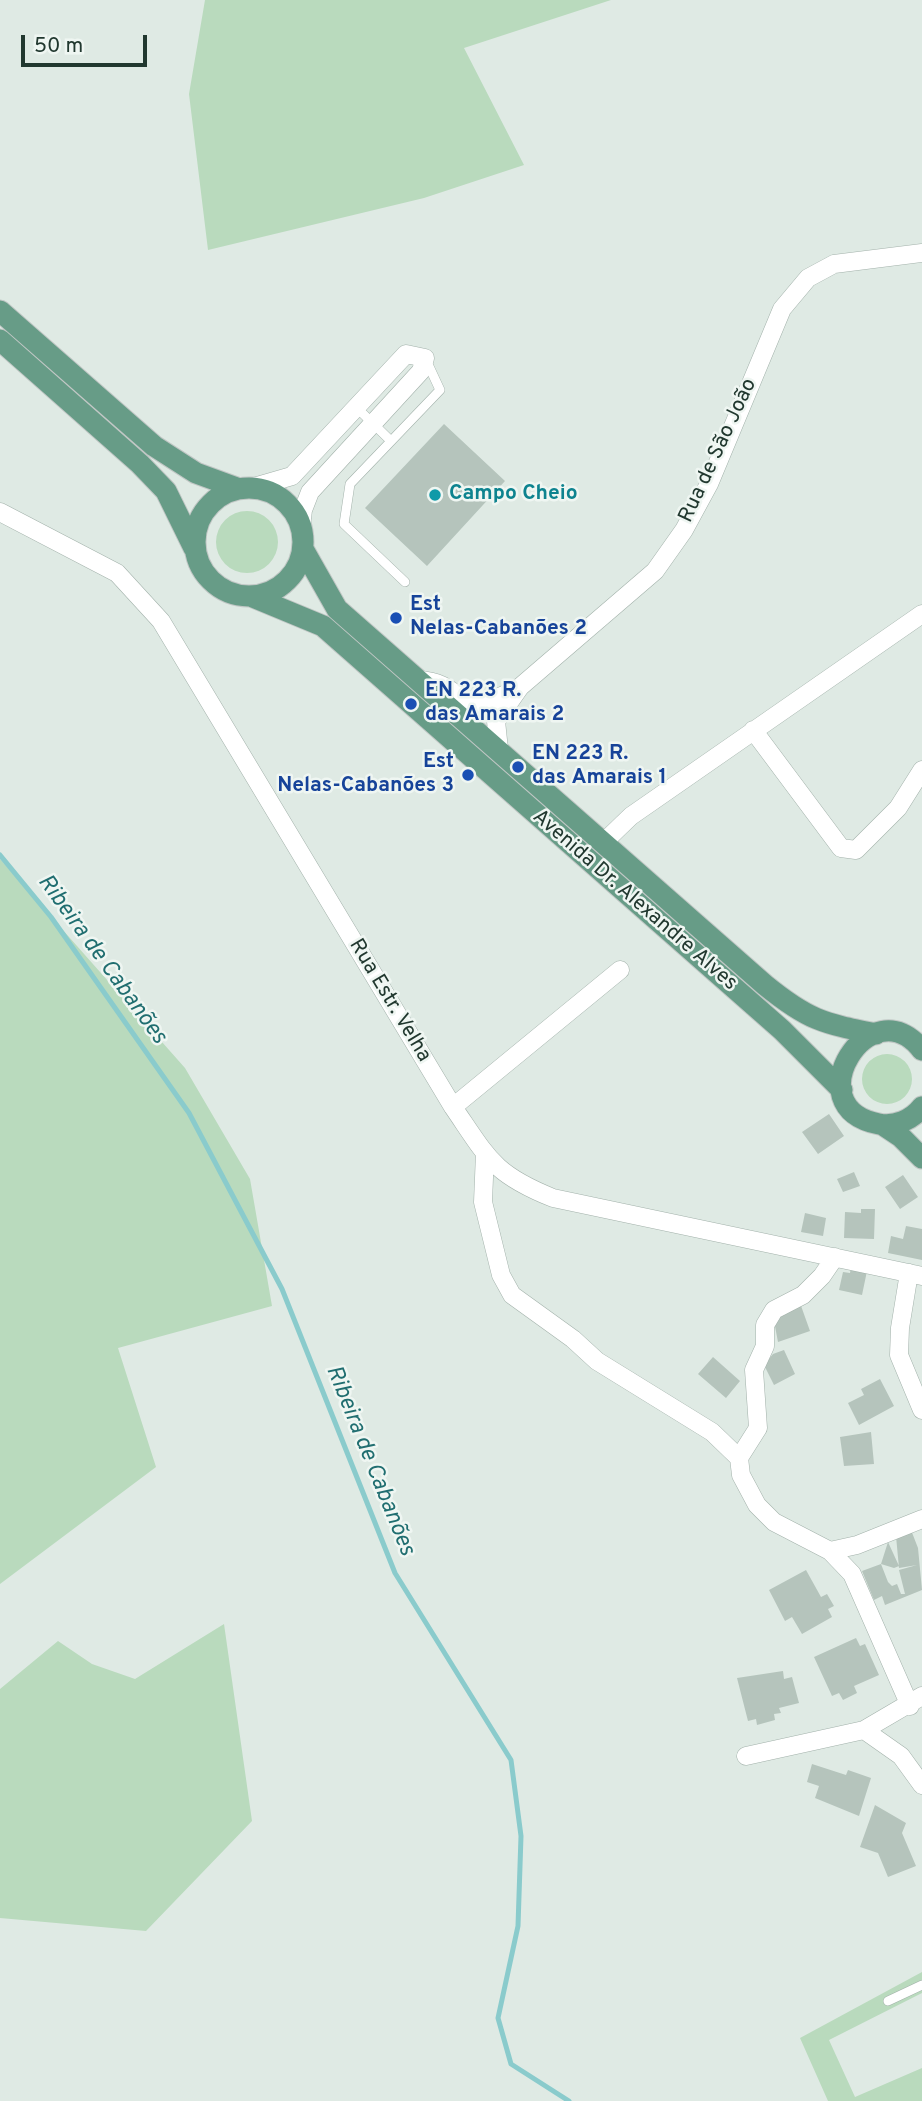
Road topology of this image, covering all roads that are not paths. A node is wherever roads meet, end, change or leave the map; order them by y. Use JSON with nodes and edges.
{"nodes":[{"id":1,"x":922,"y":253,"type":"edge"},
{"id":2,"x":0,"y":311,"type":"edge"},
{"id":3,"x":0,"y":340,"type":"edge"},
{"id":4,"x":425,"y":358,"type":"junction"},
{"id":5,"x":356,"y":407,"type":"junction"},
{"id":6,"x":373,"y":423,"type":"junction"},
{"id":7,"x":391,"y":441,"type":"junction"},
{"id":8,"x":246,"y":488,"type":"junction"},
{"id":9,"x":0,"y":512,"type":"edge"},
{"id":10,"x":301,"y":527,"type":"junction"},
{"id":11,"x":303,"y":549,"type":"junction"},
{"id":12,"x":195,"y":550,"type":"junction"},
{"id":13,"x":405,"y":582,"type":"dead end"},
{"id":14,"x":253,"y":597,"type":"junction"},
{"id":15,"x":922,"y":614,"type":"edge"},
{"id":16,"x":419,"y":680,"type":"junction"},
{"id":17,"x":520,"y":687,"type":"junction"},
{"id":18,"x":753,"y":730,"type":"junction"},
{"id":19,"x":499,"y":750,"type":"junction"},
{"id":20,"x":922,"y":771,"type":"edge"},
{"id":21,"x":604,"y":842,"type":"junction"},
{"id":22,"x":620,"y":970,"type":"dead end"},
{"id":23,"x":876,"y":1034,"type":"junction"},
{"id":24,"x":922,"y":1051,"type":"edge"},
{"id":25,"x":842,"y":1090,"type":"junction"},
{"id":26,"x":453,"y":1107,"type":"junction"},
{"id":27,"x":922,"y":1107,"type":"edge"},
{"id":28,"x":883,"y":1125,"type":"junction"},
{"id":29,"x":485,"y":1153,"type":"junction"},
{"id":30,"x":922,"y":1158,"type":"edge"},
{"id":31,"x":835,"y":1257,"type":"junction"},
{"id":32,"x":916,"y":1275,"type":"edge"},
{"id":33,"x":922,"y":1410,"type":"edge"},
{"id":34,"x":739,"y":1458,"type":"junction"},
{"id":35,"x":922,"y":1519,"type":"edge"},
{"id":36,"x":830,"y":1551,"type":"junction"},
{"id":37,"x":916,"y":1701,"type":"edge"},
{"id":38,"x":864,"y":1730,"type":"junction"},
{"id":39,"x":747,"y":1756,"type":"dead end"},
{"id":40,"x":922,"y":1784,"type":"edge"},
{"id":41,"x":922,"y":1985,"type":"edge"},
{"id":42,"x":888,"y":2001,"type":"dead end"}],
"edges":[{"from":1,"to":17,"type":"street","name":"Rua de São João"},
{"from":2,"to":8,"type":"main road"},
{"from":3,"to":12,"type":"main road"},
{"from":4,"to":5,"type":"street"},
{"from":4,"to":6,"type":"street"},
{"from":4,"to":7,"type":"lane"},
{"from":5,"to":6,"type":"lane"},
{"from":5,"to":8,"type":"street"},
{"from":6,"to":7,"type":"lane"},
{"from":6,"to":10,"type":"street"},
{"from":7,"to":13,"type":"lane"},
{"from":8,"to":10,"type":"main road"},
{"from":8,"to":12,"type":"main road"},
{"from":9,"to":26,"type":"street","name":"Rua Estr. Velha"},
{"from":10,"to":11,"type":"main road"},
{"from":11,"to":14,"type":"main road"},
{"from":11,"to":16,"type":"main road","name":"Avenida Dr. Alexandre Alves"},
{"from":12,"to":14,"type":"main road"},
{"from":14,"to":25,"type":"main road","name":"Avenida Dr. Alexandre Alves"},
{"from":15,"to":18,"type":"street"},
{"from":16,"to":17,"type":"street"},
{"from":16,"to":19,"type":"main road","name":"Avenida Dr. Alexandre Alves"},
{"from":17,"to":19,"type":"street"},
{"from":18,"to":20,"type":"street"},
{"from":18,"to":21,"type":"street"},
{"from":19,"to":21,"type":"main road","name":"Avenida Dr. Alexandre Alves"},
{"from":21,"to":23,"type":"main road","name":"Avenida Dr. Alexandre Alves"},
{"from":22,"to":26,"type":"street"},
{"from":23,"to":24,"type":"main road","name":"Avenida Dr. Alexandre Alves"},
{"from":23,"to":25,"type":"main road"},
{"from":25,"to":28,"type":"main road","name":"Avenida Dr. Alexandre Alves"},
{"from":26,"to":29,"type":"street","name":"Rua Estr. Velha"},
{"from":27,"to":28,"type":"main road"},
{"from":28,"to":30,"type":"main road"},
{"from":29,"to":31,"type":"street","name":"Rua Estr. Velha"},
{"from":29,"to":34,"type":"street"},
{"from":31,"to":32,"type":"street","name":"Rua Estr. Velha"},
{"from":31,"to":34,"type":"street"},
{"from":32,"to":33,"type":"street"},
{"from":34,"to":36,"type":"street"},
{"from":35,"to":36,"type":"street"},
{"from":36,"to":37,"type":"street"},
{"from":37,"to":38,"type":"street"},
{"from":38,"to":39,"type":"street"},
{"from":38,"to":40,"type":"street"},
{"from":41,"to":42,"type":"lane"}]}
